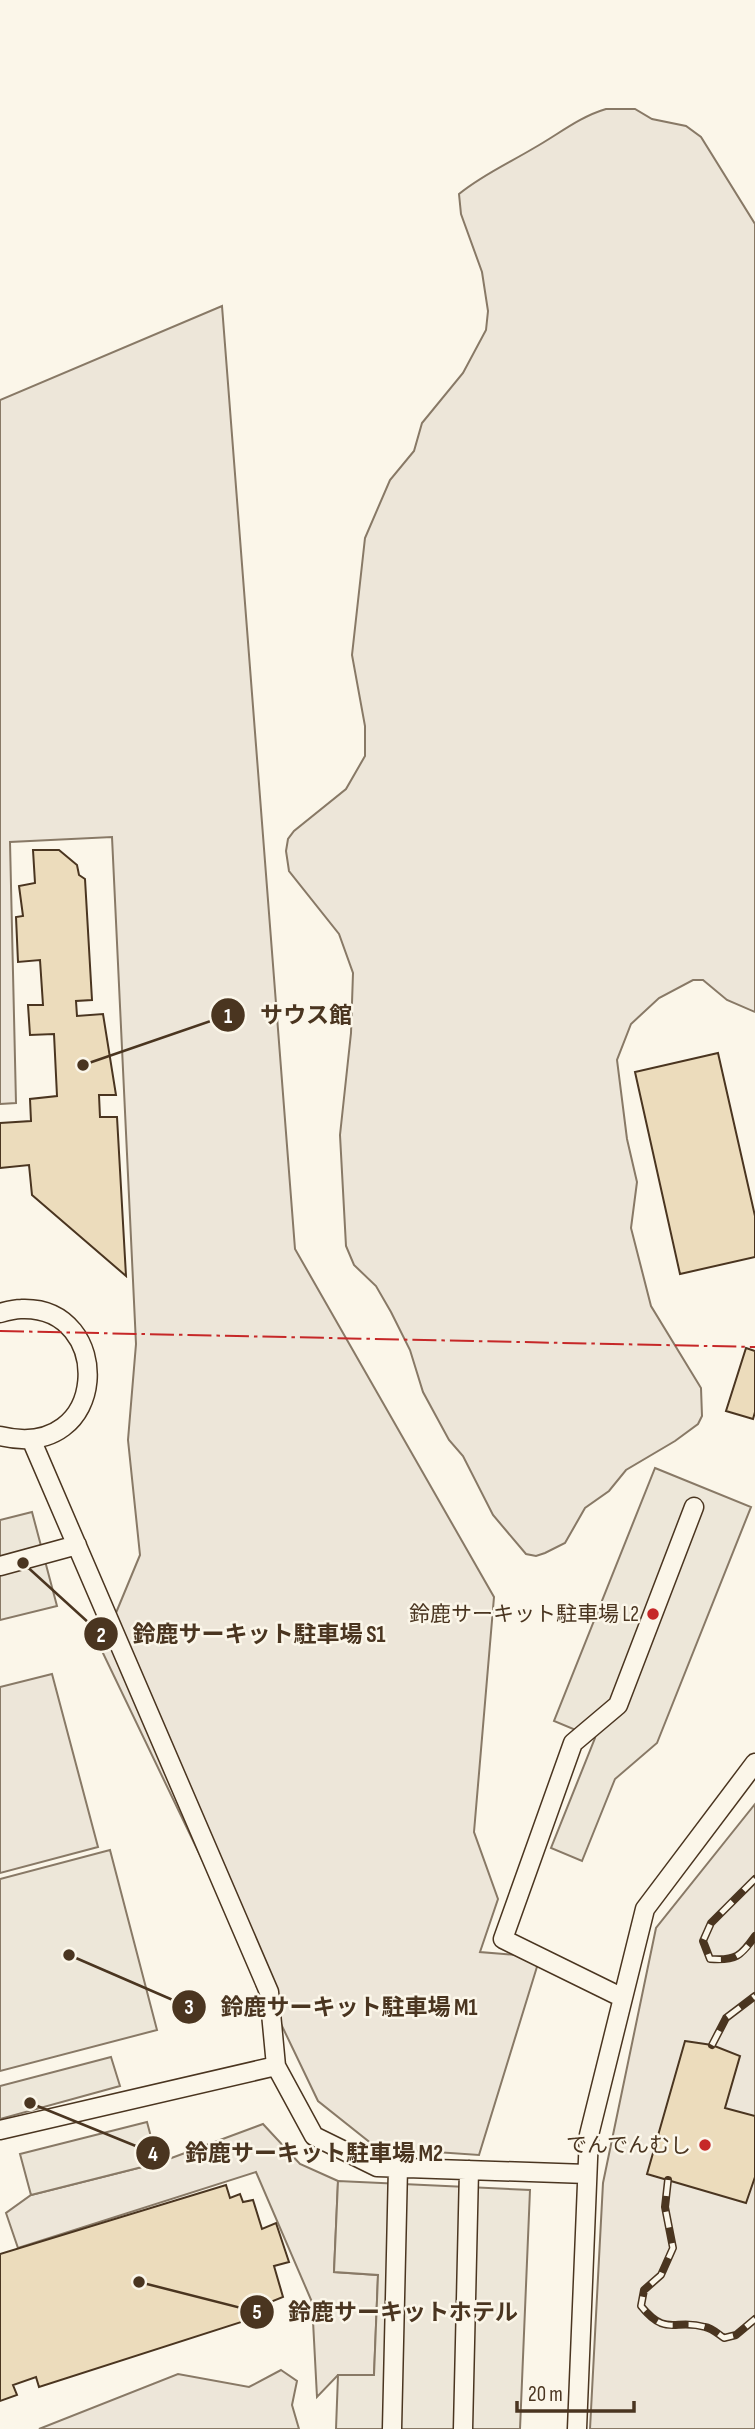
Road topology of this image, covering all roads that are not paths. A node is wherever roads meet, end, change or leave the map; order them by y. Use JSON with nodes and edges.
{"nodes":[{"id":1,"x":0,"y":1313,"type":"edge"},
{"id":2,"x":0,"y":1436,"type":"edge"},
{"id":3,"x":26,"y":1440,"type":"junction"},
{"id":4,"x":0,"y":1441,"type":"edge"},
{"id":5,"x":694,"y":1507,"type":"dead end"},
{"id":6,"x":77,"y":1545,"type":"junction"},
{"id":7,"x":0,"y":1566,"type":"edge"},
{"id":8,"x":755,"y":1763,"type":"edge"},
{"id":9,"x":623,"y":1998,"type":"junction"},
{"id":10,"x":276,"y":2066,"type":"junction"},
{"id":11,"x":0,"y":2130,"type":"edge"},
{"id":12,"x":398,"y":2167,"type":"junction"},
{"id":13,"x":469,"y":2170,"type":"junction"},
{"id":14,"x":587,"y":2174,"type":"junction"},
{"id":15,"x":392,"y":2429,"type":"edge"},
{"id":16,"x":463,"y":2429,"type":"edge"},
{"id":17,"x":577,"y":2429,"type":"edge"}],
"edges":[{"from":1,"to":3,"type":"lane"},
{"from":2,"to":3,"type":"lane"},
{"from":3,"to":4,"type":"lane"},
{"from":3,"to":6,"type":"lane"},
{"from":5,"to":9,"type":"lane"},
{"from":6,"to":7,"type":"lane"},
{"from":6,"to":10,"type":"lane"},
{"from":8,"to":9,"type":"lane"},
{"from":9,"to":14,"type":"lane"},
{"from":10,"to":11,"type":"lane"},
{"from":10,"to":12,"type":"lane"},
{"from":12,"to":13,"type":"lane"},
{"from":12,"to":15,"type":"lane"},
{"from":13,"to":14,"type":"lane"},
{"from":13,"to":16,"type":"lane"},
{"from":14,"to":17,"type":"lane"}]}
